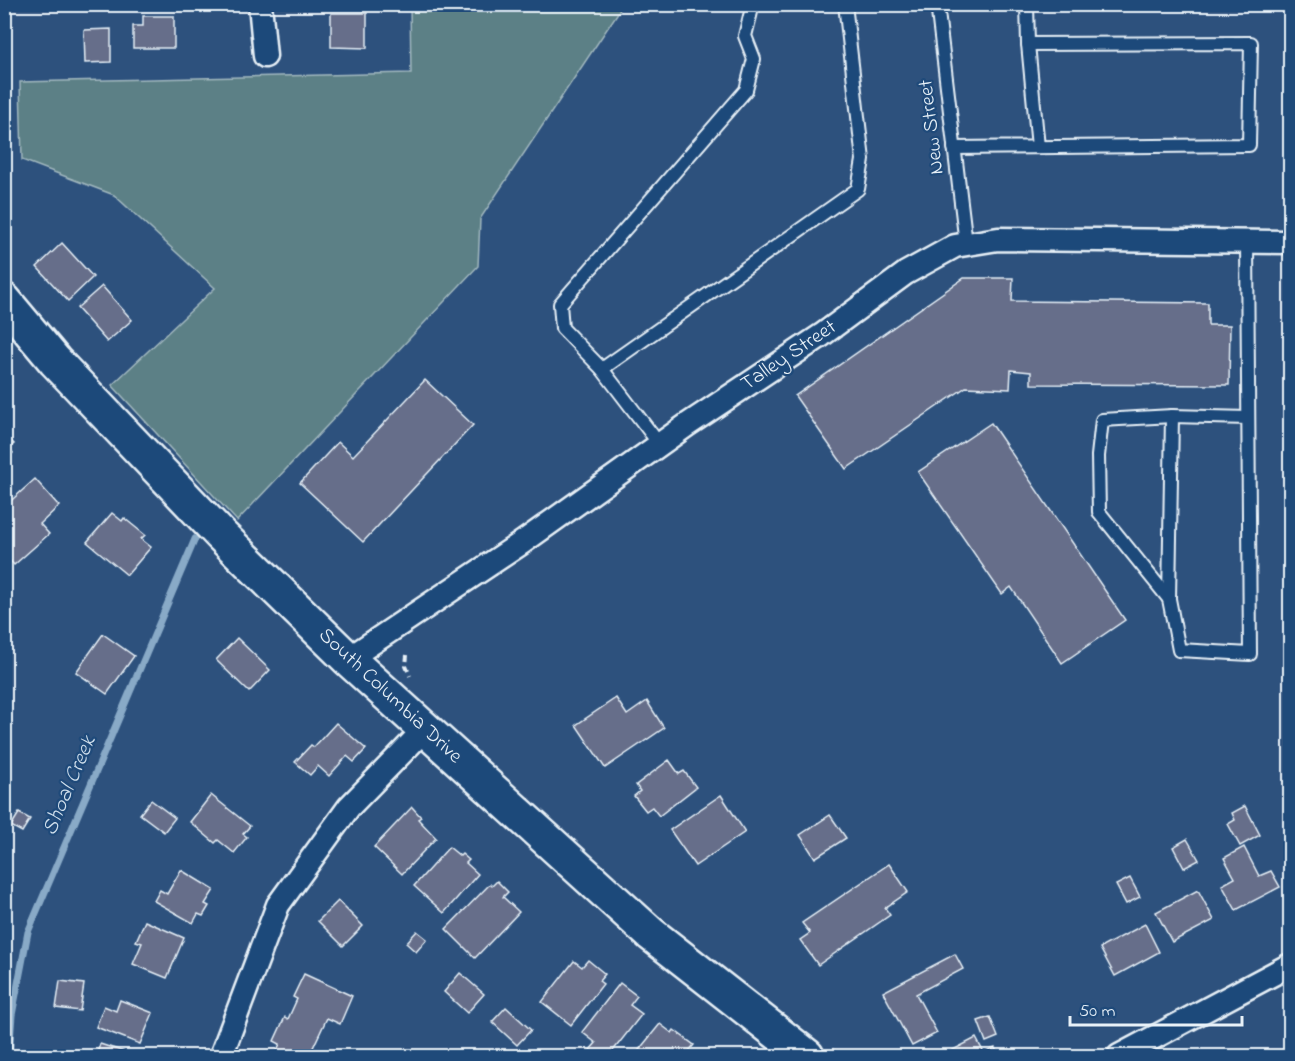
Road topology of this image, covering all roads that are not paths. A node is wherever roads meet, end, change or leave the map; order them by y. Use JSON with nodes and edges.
{"nodes":[{"id":1,"x":260,"y":4,"type":"edge"},
{"id":2,"x":753,"y":4,"type":"edge"},
{"id":3,"x":845,"y":4,"type":"edge"},
{"id":4,"x":937,"y":4,"type":"edge"},
{"id":5,"x":1027,"y":4,"type":"edge"},
{"id":6,"x":1028,"y":44,"type":"junction"},
{"id":7,"x":266,"y":56,"type":"dead end"},
{"id":8,"x":1038,"y":147,"type":"junction"},
{"id":9,"x":954,"y":148,"type":"junction"},
{"id":10,"x":1247,"y":242,"type":"junction"},
{"id":11,"x":1290,"y":242,"type":"edge"},
{"id":12,"x":966,"y":244,"type":"junction"},
{"id":13,"x":4,"y":300,"type":"edge"},
{"id":14,"x":602,"y":369,"type":"junction"},
{"id":15,"x":1172,"y":416,"type":"junction"},
{"id":16,"x":1248,"y":418,"type":"junction"},
{"id":17,"x":660,"y":445,"type":"junction"},
{"id":18,"x":1169,"y":599,"type":"junction"},
{"id":19,"x":348,"y":659,"type":"junction"},
{"id":20,"x":425,"y":729,"type":"junction"},
{"id":21,"x":1290,"y":965,"type":"edge"},
{"id":22,"x":221,"y":1056,"type":"edge"},
{"id":23,"x":807,"y":1056,"type":"edge"},
{"id":24,"x":1119,"y":1056,"type":"edge"}],
"edges":[{"from":1,"to":7,"type":"street"},
{"from":2,"to":14,"type":"lane"},
{"from":3,"to":14,"type":"lane"},
{"from":4,"to":9,"type":"lane","name":"New Street"},
{"from":5,"to":6,"type":"lane"},
{"from":6,"to":8,"type":"lane"},
{"from":6,"to":8,"type":"lane"},
{"from":8,"to":9,"type":"lane"},
{"from":9,"to":12,"type":"lane","name":"New Street"},
{"from":10,"to":11,"type":"street","name":"Talley Street"},
{"from":10,"to":12,"type":"street","name":"Talley Street"},
{"from":10,"to":16,"type":"lane"},
{"from":12,"to":17,"type":"street","name":"Talley Street"},
{"from":13,"to":19,"type":"main road","name":"South Columbia Drive"},
{"from":14,"to":17,"type":"lane"},
{"from":15,"to":16,"type":"lane"},
{"from":15,"to":18,"type":"lane"},
{"from":15,"to":18,"type":"lane"},
{"from":16,"to":18,"type":"lane"},
{"from":17,"to":19,"type":"street","name":"Talley Street"},
{"from":19,"to":20,"type":"main road","name":"South Columbia Drive"},
{"from":20,"to":22,"type":"street"},
{"from":20,"to":23,"type":"main road","name":"South Columbia Drive"},
{"from":21,"to":24,"type":"street"}]}
